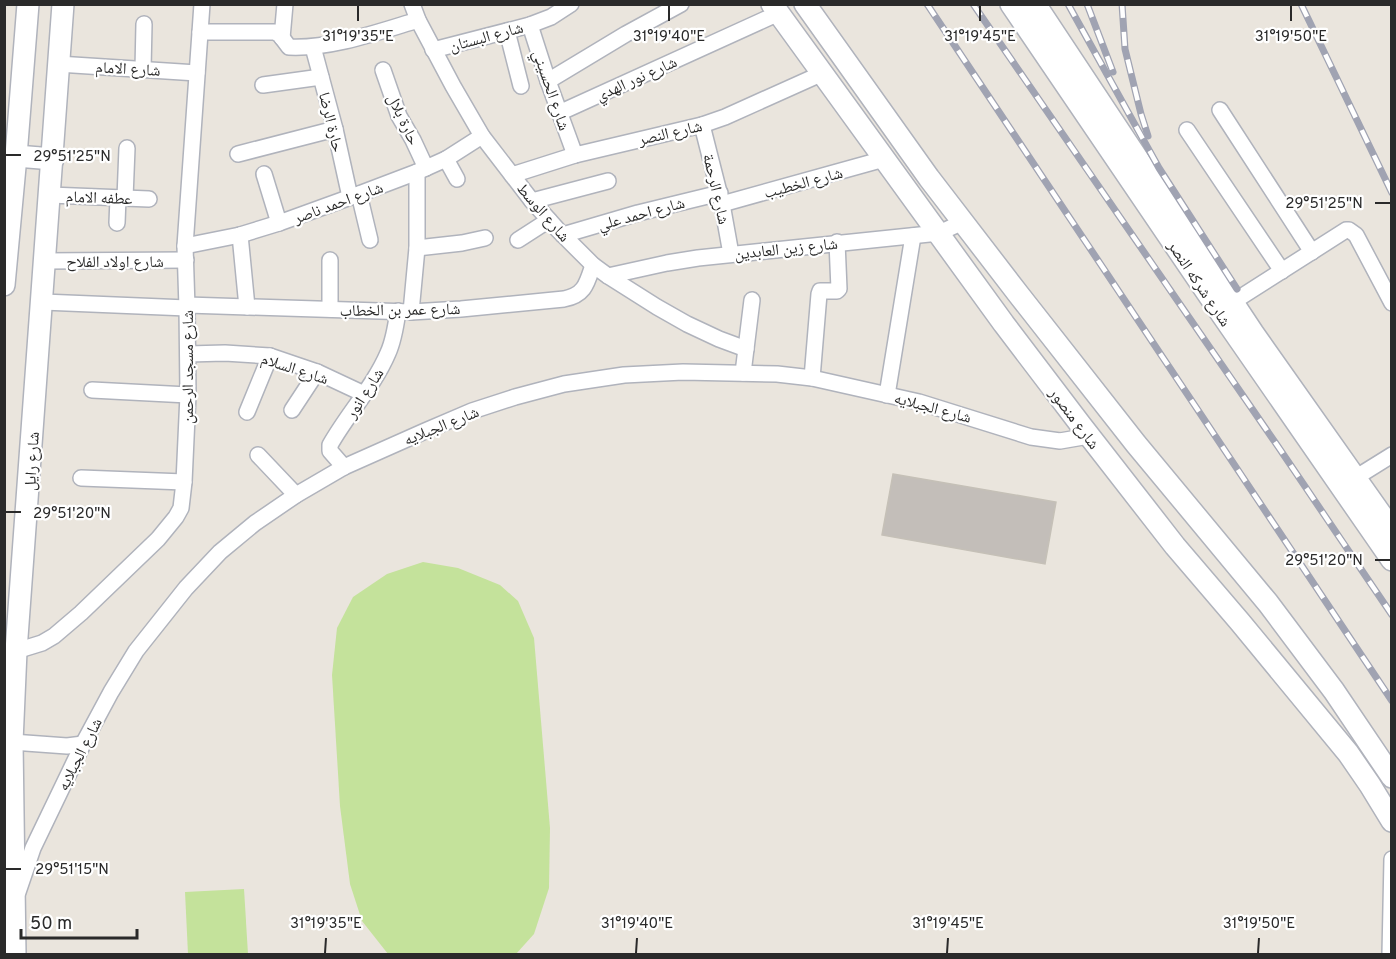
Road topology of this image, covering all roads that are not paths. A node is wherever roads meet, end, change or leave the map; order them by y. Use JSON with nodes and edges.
{"nodes":[{"id":1,"x":28,"y":4,"type":"edge"},
{"id":2,"x":63,"y":4,"type":"edge"},
{"id":3,"x":202,"y":4,"type":"edge"},
{"id":4,"x":285,"y":4,"type":"edge"},
{"id":5,"x":411,"y":4,"type":"edge"},
{"id":6,"x":571,"y":4,"type":"edge"},
{"id":7,"x":681,"y":4,"type":"edge"},
{"id":8,"x":805,"y":4,"type":"edge"},
{"id":9,"x":1011,"y":4,"type":"edge"},
{"id":10,"x":1035,"y":4,"type":"edge"},
{"id":11,"x":775,"y":9,"type":"edge"},
{"id":12,"x":418,"y":20,"type":"junction"},
{"id":13,"x":144,"y":24,"type":"dead end"},
{"id":14,"x":530,"y":25,"type":"junction"},
{"id":15,"x":507,"y":31,"type":"junction"},
{"id":16,"x":200,"y":32,"type":"junction"},
{"id":17,"x":282,"y":38,"type":"junction"},
{"id":18,"x":314,"y":47,"type":"junction"},
{"id":19,"x":433,"y":50,"type":"junction"},
{"id":20,"x":58,"y":64,"type":"junction"},
{"id":21,"x":143,"y":69,"type":"junction"},
{"id":22,"x":383,"y":70,"type":"dead end"},
{"id":23,"x":197,"y":73,"type":"junction"},
{"id":24,"x":823,"y":73,"type":"junction"},
{"id":25,"x":321,"y":77,"type":"junction"},
{"id":26,"x":548,"y":81,"type":"junction"},
{"id":27,"x":263,"y":85,"type":"dead end"},
{"id":28,"x":521,"y":86,"type":"dead end"},
{"id":29,"x":1220,"y":110,"type":"dead end"},
{"id":30,"x":559,"y":113,"type":"junction"},
{"id":31,"x":702,"y":125,"type":"junction"},
{"id":32,"x":334,"y":129,"type":"junction"},
{"id":33,"x":1187,"y":130,"type":"dead end"},
{"id":34,"x":482,"y":136,"type":"junction"},
{"id":35,"x":127,"y":148,"type":"dead end"},
{"id":36,"x":238,"y":154,"type":"dead end"},
{"id":37,"x":575,"y":155,"type":"junction"},
{"id":38,"x":16,"y":156,"type":"junction"},
{"id":39,"x":53,"y":159,"type":"junction"},
{"id":40,"x":446,"y":159,"type":"junction"},
{"id":41,"x":884,"y":159,"type":"junction"},
{"id":42,"x":422,"y":170,"type":"junction"},
{"id":43,"x":264,"y":174,"type":"dead end"},
{"id":44,"x":512,"y":175,"type":"junction"},
{"id":45,"x":457,"y":179,"type":"dead end"},
{"id":46,"x":608,"y":181,"type":"dead end"},
{"id":47,"x":50,"y":195,"type":"junction"},
{"id":48,"x":354,"y":196,"type":"junction"},
{"id":49,"x":121,"y":198,"type":"junction"},
{"id":50,"x":149,"y":199,"type":"dead end"},
{"id":51,"x":721,"y":199,"type":"junction"},
{"id":52,"x":532,"y":201,"type":"junction"},
{"id":53,"x":549,"y":220,"type":"junction"},
{"id":54,"x":963,"y":222,"type":"junction"},
{"id":55,"x":117,"y":223,"type":"dead end"},
{"id":56,"x":279,"y":223,"type":"junction"},
{"id":57,"x":939,"y":233,"type":"junction"},
{"id":58,"x":240,"y":235,"type":"junction"},
{"id":59,"x":563,"y":235,"type":"junction"},
{"id":60,"x":913,"y":236,"type":"junction"},
{"id":61,"x":486,"y":238,"type":"dead end"},
{"id":62,"x":370,"y":240,"type":"dead end"},
{"id":63,"x":518,"y":240,"type":"dead end"},
{"id":64,"x":837,"y":242,"type":"junction"},
{"id":65,"x":417,"y":248,"type":"junction"},
{"id":66,"x":1312,"y":252,"type":"junction"},
{"id":67,"x":186,"y":253,"type":"junction"},
{"id":68,"x":731,"y":254,"type":"junction"},
{"id":69,"x":330,"y":260,"type":"dead end"},
{"id":70,"x":45,"y":261,"type":"junction"},
{"id":71,"x":593,"y":265,"type":"junction"},
{"id":72,"x":1282,"y":271,"type":"junction"},
{"id":73,"x":608,"y":276,"type":"junction"},
{"id":74,"x":4,"y":285,"type":"edge"},
{"id":75,"x":752,"y":300,"type":"dead end"},
{"id":76,"x":43,"y":302,"type":"junction"},
{"id":77,"x":1233,"y":302,"type":"junction"},
{"id":78,"x":1392,"y":303,"type":"edge"},
{"id":79,"x":187,"y":307,"type":"junction"},
{"id":80,"x":247,"y":307,"type":"junction"},
{"id":81,"x":330,"y":309,"type":"junction"},
{"id":82,"x":404,"y":311,"type":"junction"},
{"id":83,"x":746,"y":349,"type":"junction"},
{"id":84,"x":188,"y":354,"type":"junction"},
{"id":85,"x":270,"y":356,"type":"junction"},
{"id":86,"x":317,"y":372,"type":"junction"},
{"id":87,"x":743,"y":373,"type":"junction"},
{"id":88,"x":813,"y":378,"type":"junction"},
{"id":89,"x":93,"y":390,"type":"dead end"},
{"id":90,"x":364,"y":394,"type":"junction"},
{"id":91,"x":188,"y":395,"type":"junction"},
{"id":92,"x":887,"y":395,"type":"junction"},
{"id":93,"x":292,"y":410,"type":"dead end"},
{"id":94,"x":246,"y":412,"type":"dead end"},
{"id":95,"x":1089,"y":436,"type":"junction"},
{"id":96,"x":258,"y":455,"type":"dead end"},
{"id":97,"x":1392,"y":455,"type":"edge"},
{"id":98,"x":344,"y":467,"type":"junction"},
{"id":99,"x":81,"y":478,"type":"dead end"},
{"id":100,"x":1355,"y":478,"type":"junction"},
{"id":101,"x":184,"y":482,"type":"junction"},
{"id":102,"x":296,"y":495,"type":"junction"},
{"id":103,"x":1203,"y":524,"type":"junction"},
{"id":104,"x":1392,"y":530,"type":"edge"},
{"id":105,"x":1175,"y":546,"type":"junction"},
{"id":106,"x":1392,"y":560,"type":"edge"},
{"id":107,"x":16,"y":651,"type":"junction"},
{"id":108,"x":9,"y":696,"type":"edge"},
{"id":109,"x":8,"y":742,"type":"edge"},
{"id":110,"x":83,"y":744,"type":"junction"},
{"id":111,"x":1392,"y":777,"type":"edge"},
{"id":112,"x":1392,"y":821,"type":"edge"},
{"id":113,"x":1392,"y":859,"type":"edge"},
{"id":114,"x":15,"y":901,"type":"junction"},
{"id":115,"x":15,"y":954,"type":"edge"},
{"id":116,"x":1390,"y":954,"type":"edge"}],
"edges":[{"from":1,"to":38,"type":"street"},
{"from":2,"to":20,"type":"street","name":"شارع رايل"},
{"from":3,"to":16,"type":"street","name":"شارع مسجد الرحمن"},
{"from":4,"to":17,"type":"street"},
{"from":5,"to":12,"type":"street","name":"شارع الوسط"},
{"from":6,"to":14,"type":"street","name":"شارع البستان"},
{"from":7,"to":26,"type":"street"},
{"from":8,"to":54,"type":"street","name":"شارع منصور"},
{"from":9,"to":106,"type":"street","name":"شارع شركه النصر"},
{"from":10,"to":77,"type":"street","name":"شارع شركه النصر"},
{"from":11,"to":24,"type":"street","name":"شارع منصور"},
{"from":11,"to":30,"type":"street","name":"شارع نور الهدي"},
{"from":12,"to":18,"type":"street"},
{"from":12,"to":19,"type":"street","name":"شارع الوسط"},
{"from":13,"to":21,"type":"street"},
{"from":14,"to":15,"type":"street","name":"شارع البستان"},
{"from":14,"to":26,"type":"street","name":"شارع الحسيني"},
{"from":15,"to":19,"type":"street","name":"شارع البستان"},
{"from":15,"to":28,"type":"street"},
{"from":16,"to":17,"type":"street"},
{"from":16,"to":23,"type":"street","name":"شارع مسجد الرحمن"},
{"from":17,"to":18,"type":"street"},
{"from":18,"to":25,"type":"street","name":"حارة الرضا"},
{"from":19,"to":34,"type":"street","name":"شارع الوسط"},
{"from":20,"to":21,"type":"street","name":"شارع الامام"},
{"from":20,"to":39,"type":"street","name":"شارع رايل"},
{"from":21,"to":23,"type":"street","name":"شارع الامام"},
{"from":22,"to":42,"type":"street","name":"حارة بلال"},
{"from":23,"to":67,"type":"street","name":"شارع مسجد الرحمن"},
{"from":24,"to":31,"type":"street","name":"شارع النصر"},
{"from":24,"to":41,"type":"street","name":"شارع منصور"},
{"from":25,"to":27,"type":"street"},
{"from":25,"to":32,"type":"street","name":"حارة الرضا"},
{"from":26,"to":30,"type":"street","name":"شارع الحسيني"},
{"from":29,"to":66,"type":"street"},
{"from":30,"to":37,"type":"street","name":"شارع الحسيني"},
{"from":31,"to":37,"type":"street","name":"شارع النصر"},
{"from":31,"to":51,"type":"street","name":"شارع الرحمة"},
{"from":32,"to":36,"type":"street"},
{"from":32,"to":48,"type":"street","name":"حارة الرضا"},
{"from":33,"to":72,"type":"street"},
{"from":34,"to":40,"type":"street","name":"شارع احمد ناصر"},
{"from":34,"to":44,"type":"street","name":"شارع الوسط"},
{"from":35,"to":49,"type":"street"},
{"from":37,"to":44,"type":"street","name":"شارع النصر"},
{"from":38,"to":39,"type":"street"},
{"from":38,"to":74,"type":"street"},
{"from":39,"to":47,"type":"street","name":"شارع رايل"},
{"from":40,"to":42,"type":"street","name":"شارع احمد ناصر"},
{"from":40,"to":45,"type":"street"},
{"from":41,"to":51,"type":"street","name":"شارع الخطيب"},
{"from":41,"to":57,"type":"street","name":"شارع منصور"},
{"from":42,"to":48,"type":"street","name":"شارع احمد ناصر"},
{"from":42,"to":65,"type":"street","name":"شارع انور"},
{"from":43,"to":56,"type":"street"},
{"from":44,"to":52,"type":"street","name":"شارع الوسط"},
{"from":46,"to":52,"type":"street"},
{"from":47,"to":49,"type":"street","name":"عطفه الامام"},
{"from":47,"to":70,"type":"street","name":"شارع رايل"},
{"from":48,"to":56,"type":"street","name":"شارع احمد ناصر"},
{"from":48,"to":62,"type":"street","name":"حارة الرضا"},
{"from":49,"to":50,"type":"street","name":"عطفه الامام"},
{"from":49,"to":55,"type":"street"},
{"from":51,"to":59,"type":"street","name":"شارع احمد علي"},
{"from":51,"to":68,"type":"street","name":"شارع الرحمة"},
{"from":52,"to":53,"type":"street","name":"شارع الوسط"},
{"from":53,"to":59,"type":"street","name":"شارع الوسط"},
{"from":53,"to":63,"type":"street"},
{"from":54,"to":57,"type":"street","name":"شارع زين العابدين"},
{"from":54,"to":103,"type":"street","name":"شارع منصور"},
{"from":56,"to":58,"type":"street","name":"شارع احمد ناصر"},
{"from":57,"to":60,"type":"street","name":"شارع زين العابدين"},
{"from":57,"to":95,"type":"street","name":"شارع منصور"},
{"from":58,"to":67,"type":"street","name":"شارع احمد ناصر"},
{"from":58,"to":80,"type":"street"},
{"from":59,"to":71,"type":"street","name":"شارع الوسط"},
{"from":60,"to":64,"type":"street","name":"شارع زين العابدين"},
{"from":60,"to":92,"type":"street"},
{"from":61,"to":65,"type":"street"},
{"from":64,"to":68,"type":"street","name":"شارع زين العابدين"},
{"from":64,"to":88,"type":"street"},
{"from":65,"to":82,"type":"street","name":"شارع انور"},
{"from":66,"to":72,"type":"street"},
{"from":66,"to":78,"type":"street"},
{"from":67,"to":70,"type":"street","name":"شارع اولاد الفلاح"},
{"from":67,"to":79,"type":"street","name":"شارع مسجد الرحمن"},
{"from":68,"to":73,"type":"street","name":"شارع زين العابدين"},
{"from":69,"to":81,"type":"street"},
{"from":70,"to":76,"type":"street","name":"شارع رايل"},
{"from":71,"to":73,"type":"street","name":"شارع الوسط"},
{"from":71,"to":82,"type":"street","name":"شارع عمر بن الخطاب"},
{"from":72,"to":77,"type":"street"},
{"from":73,"to":83,"type":"street","name":"شارع الوسط"},
{"from":75,"to":83,"type":"street"},
{"from":76,"to":79,"type":"street","name":"شارع عمر بن الخطاب"},
{"from":76,"to":107,"type":"street","name":"شارع رايل"},
{"from":77,"to":100,"type":"street","name":"شارع شركه النصر"},
{"from":79,"to":80,"type":"street","name":"شارع عمر بن الخطاب"},
{"from":79,"to":84,"type":"street","name":"شارع مسجد الرحمن"},
{"from":80,"to":81,"type":"street","name":"شارع عمر بن الخطاب"},
{"from":81,"to":82,"type":"street","name":"شارع عمر بن الخطاب"},
{"from":82,"to":90,"type":"street","name":"شارع انور"},
{"from":83,"to":87,"type":"street"},
{"from":84,"to":85,"type":"street","name":"شارع السلام"},
{"from":84,"to":91,"type":"street","name":"شارع مسجد الرحمن"},
{"from":85,"to":86,"type":"street","name":"شارع السلام"},
{"from":85,"to":94,"type":"street"},
{"from":86,"to":90,"type":"street","name":"شارع السلام"},
{"from":86,"to":93,"type":"street"},
{"from":87,"to":88,"type":"street","name":"شارع الجبلايه"},
{"from":87,"to":98,"type":"street","name":"شارع الجبلايه"},
{"from":88,"to":92,"type":"street","name":"شارع الجبلايه"},
{"from":89,"to":91,"type":"street"},
{"from":90,"to":98,"type":"street","name":"شارع انور"},
{"from":91,"to":101,"type":"street","name":"شارع مسجد الرحمن"},
{"from":92,"to":95,"type":"street","name":"شارع الجبلايه"},
{"from":95,"to":105,"type":"street","name":"شارع منصور"},
{"from":96,"to":102,"type":"street"},
{"from":97,"to":100,"type":"street"},
{"from":98,"to":102,"type":"street","name":"شارع الجبلايه"},
{"from":99,"to":101,"type":"street"},
{"from":100,"to":104,"type":"street","name":"شارع شركه النصر"},
{"from":101,"to":107,"type":"street","name":"شارع مسجد الرحمن"},
{"from":102,"to":110,"type":"street","name":"شارع الجبلايه"},
{"from":103,"to":105,"type":"street"},
{"from":103,"to":111,"type":"street","name":"شارع منصور"},
{"from":105,"to":112,"type":"street","name":"شارع منصور"},
{"from":107,"to":108,"type":"street","name":"شارع رايل"},
{"from":108,"to":109,"type":"street","name":"شارع رايل"},
{"from":109,"to":110,"type":"street"},
{"from":109,"to":114,"type":"street","name":"شارع رايل"},
{"from":110,"to":114,"type":"street","name":"شارع الجبلايه"},
{"from":113,"to":116,"type":"street"},
{"from":114,"to":115,"type":"street","name":"شارع رايل"}]}
